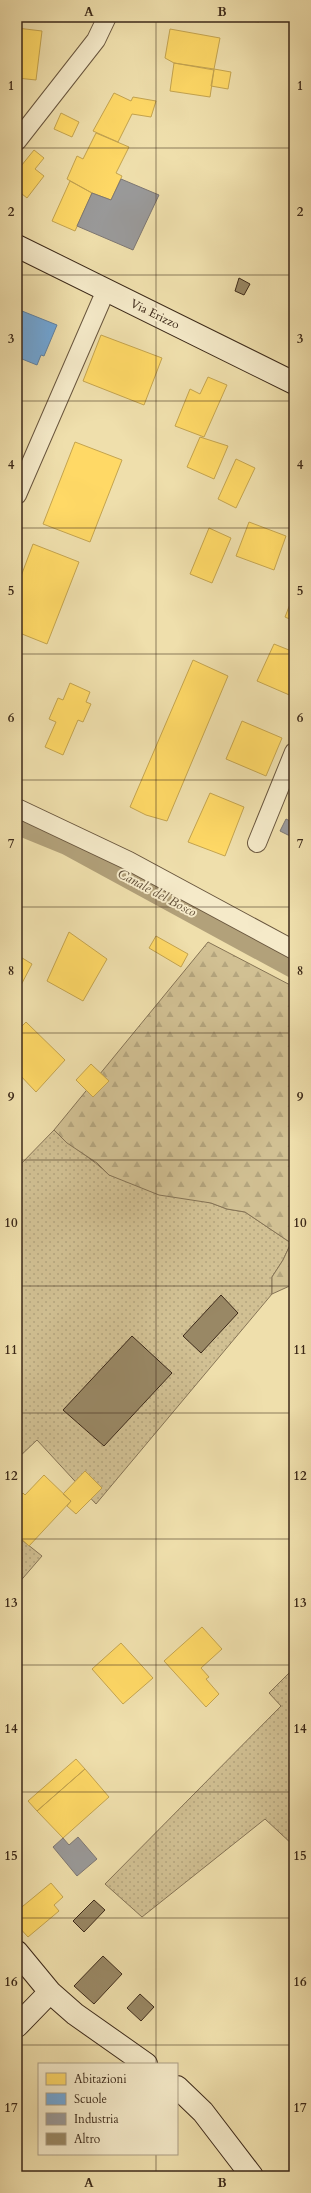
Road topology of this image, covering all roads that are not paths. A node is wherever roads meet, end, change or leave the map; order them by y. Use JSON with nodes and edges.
{"nodes":[{"id":1,"x":107,"y":17,"type":"edge"},
{"id":2,"x":17,"y":141,"type":"edge"},
{"id":3,"x":17,"y":246,"type":"edge"},
{"id":4,"x":106,"y":290,"type":"junction"},
{"id":5,"x":294,"y":383,"type":"edge"},
{"id":6,"x":17,"y":495,"type":"edge"},
{"id":7,"x":294,"y":752,"type":"edge"},
{"id":8,"x":17,"y":808,"type":"edge"},
{"id":9,"x":257,"y":843,"type":"dead end"},
{"id":10,"x":294,"y":950,"type":"edge"},
{"id":11,"x":17,"y":1952,"type":"edge"},
{"id":12,"x":50,"y":1992,"type":"junction"},
{"id":13,"x":17,"y":2026,"type":"edge"},
{"id":14,"x":145,"y":2063,"type":"edge"},
{"id":15,"x":178,"y":2088,"type":"edge"},
{"id":16,"x":252,"y":2176,"type":"edge"}],
"edges":[{"from":1,"to":2,"type":"street"},
{"from":3,"to":4,"type":"main road","name":"Via Erizzo"},
{"from":4,"to":5,"type":"main road","name":"Via Erizzo"},
{"from":4,"to":6,"type":"street"},
{"from":7,"to":9,"type":"street"},
{"from":8,"to":10,"type":"street"},
{"from":11,"to":12,"type":"main road"},
{"from":12,"to":13,"type":"main road"},
{"from":12,"to":14,"type":"main road"},
{"from":15,"to":16,"type":"main road"}]}
